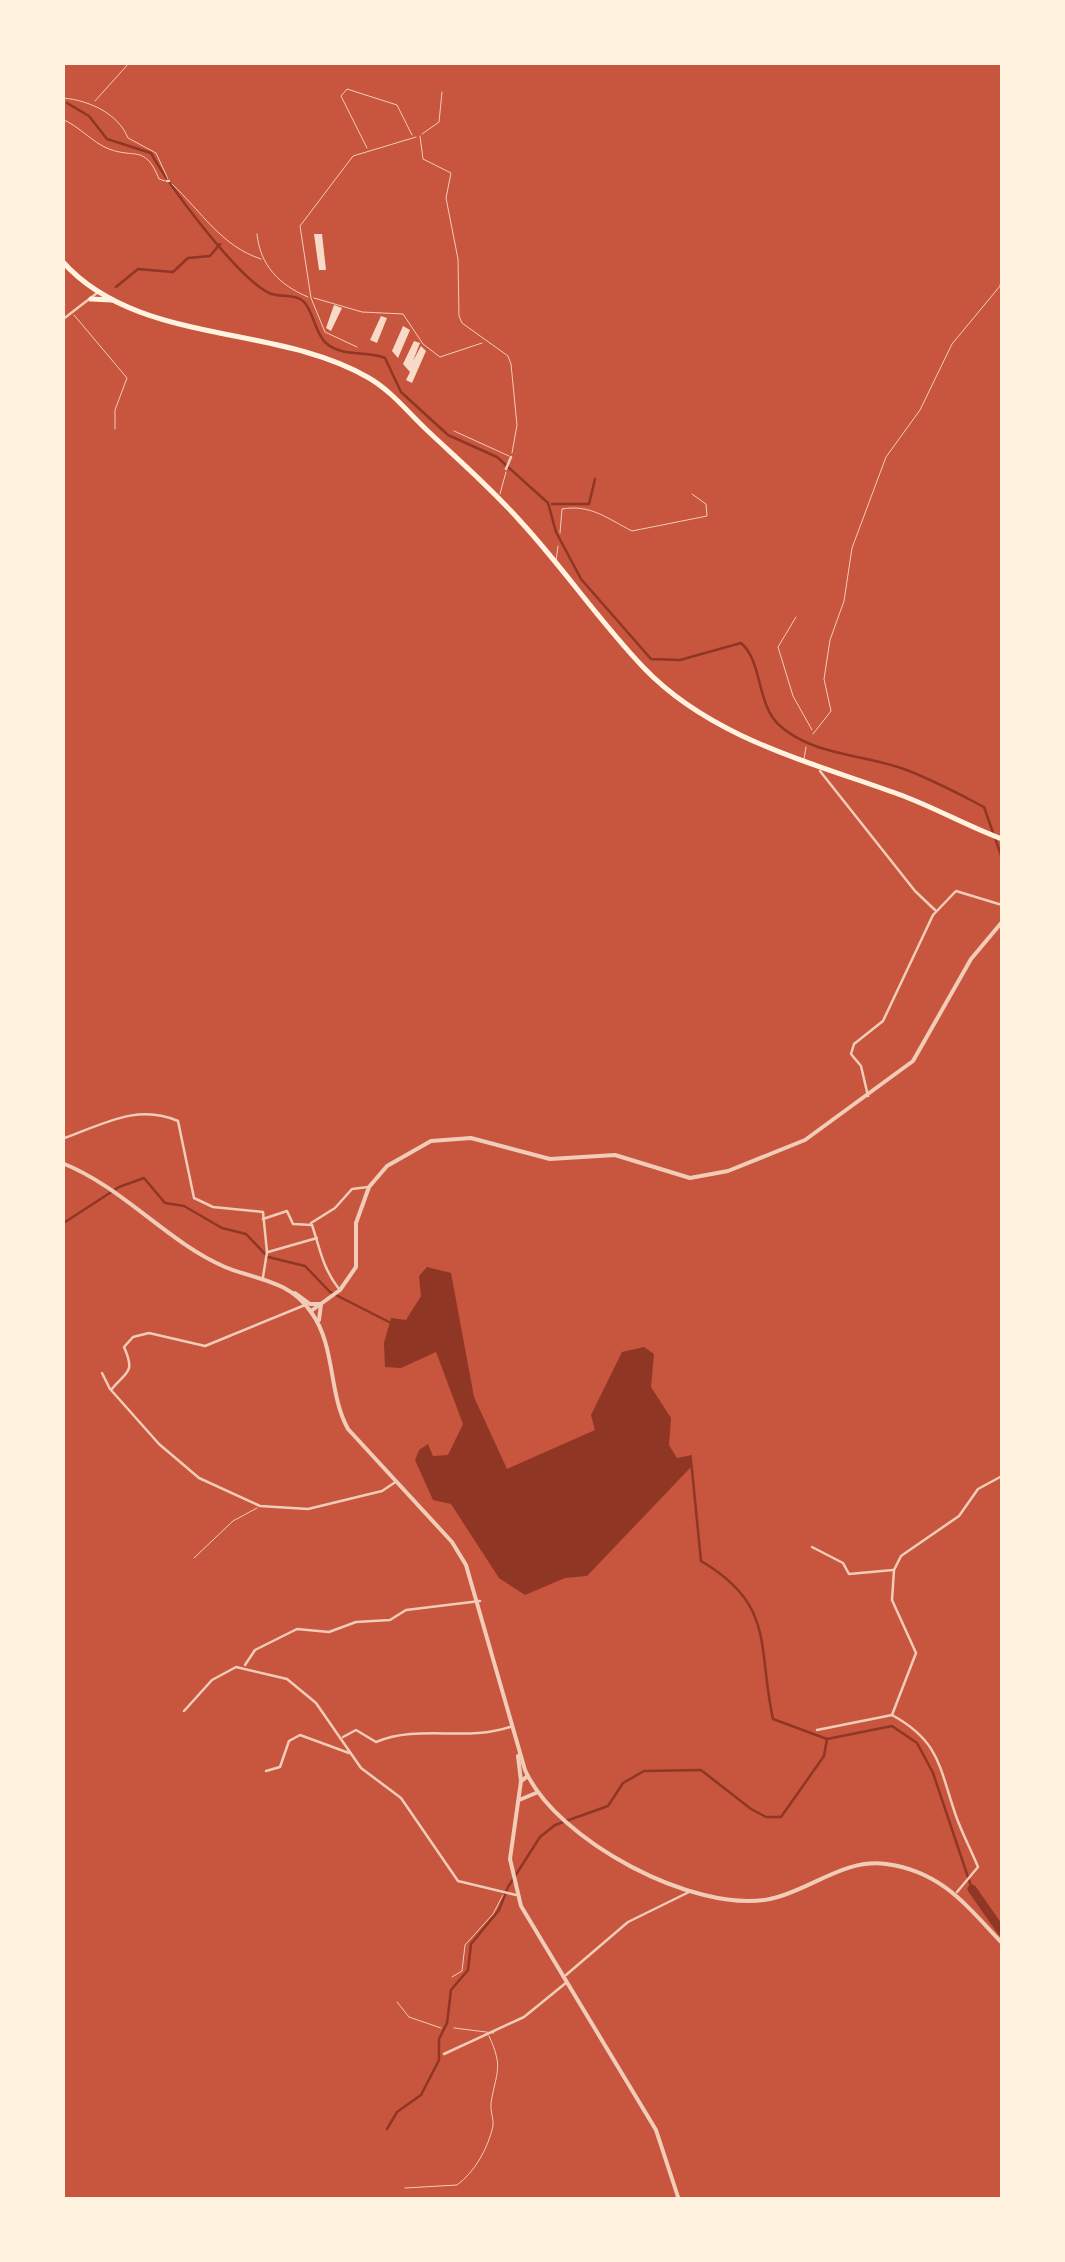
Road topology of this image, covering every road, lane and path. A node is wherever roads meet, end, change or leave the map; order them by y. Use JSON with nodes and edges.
{"nodes":[{"id":1,"x":64,"y":62,"type":"edge"},
{"id":2,"x":130,"y":62,"type":"edge"},
{"id":3,"x":442,"y":92,"type":"dead end"},
{"id":4,"x":63,"y":99,"type":"edge"},
{"id":5,"x":92,"y":104,"type":"junction"},
{"id":6,"x":62,"y":119,"type":"edge"},
{"id":7,"x":420,"y":136,"type":"junction"},
{"id":8,"x":414,"y":138,"type":"junction"},
{"id":9,"x":369,"y":151,"type":"junction"},
{"id":10,"x":168,"y":181,"type":"junction"},
{"id":11,"x":257,"y":234,"type":"dead end"},
{"id":12,"x":264,"y":260,"type":"junction"},
{"id":13,"x":62,"y":264,"type":"edge"},
{"id":14,"x":1002,"y":273,"type":"edge"},
{"id":15,"x":99,"y":290,"type":"junction"},
{"id":16,"x":311,"y":298,"type":"junction"},
{"id":17,"x":91,"y":299,"type":"junction"},
{"id":18,"x":117,"y":301,"type":"junction"},
{"id":19,"x":72,"y":313,"type":"junction"},
{"id":20,"x":62,"y":320,"type":"edge"},
{"id":21,"x":484,"y":340,"type":"junction"},
{"id":22,"x":357,"y":347,"type":"dead end"},
{"id":23,"x":358,"y":363,"type":"dead end"},
{"id":24,"x":355,"y":371,"type":"junction"},
{"id":25,"x":114,"y":429,"type":"dead end"},
{"id":26,"x":454,"y":431,"type":"dead end"},
{"id":27,"x":511,"y":457,"type":"junction"},
{"id":28,"x":506,"y":469,"type":"joint"},
{"id":29,"x":692,"y":494,"type":"dead end"},
{"id":30,"x":496,"y":496,"type":"junction"},
{"id":31,"x":560,"y":533,"type":"dead end"},
{"id":32,"x":558,"y":546,"type":"dead end"},
{"id":33,"x":556,"y":564,"type":"junction"},
{"id":34,"x":796,"y":616,"type":"dead end"},
{"id":35,"x":806,"y":747,"type":"dead end"},
{"id":36,"x":803,"y":760,"type":"junction"},
{"id":37,"x":818,"y":766,"type":"junction"},
{"id":38,"x":1002,"y":839,"type":"edge"},
{"id":39,"x":1002,"y":904,"type":"edge"},
{"id":40,"x":936,"y":912,"type":"junction"},
{"id":41,"x":1002,"y":922,"type":"edge"},
{"id":42,"x":868,"y":1096,"type":"junction"},
{"id":43,"x":62,"y":1139,"type":"edge"},
{"id":44,"x":62,"y":1163,"type":"edge"},
{"id":45,"x":369,"y":1187,"type":"junction"},
{"id":46,"x":263,"y":1219,"type":"junction"},
{"id":47,"x":310,"y":1224,"type":"junction"},
{"id":48,"x":317,"y":1238,"type":"junction"},
{"id":49,"x":266,"y":1254,"type":"junction"},
{"id":50,"x":263,"y":1277,"type":"junction"},
{"id":51,"x":290,"y":1291,"type":"junction"},
{"id":52,"x":339,"y":1291,"type":"junction"},
{"id":53,"x":321,"y":1304,"type":"junction"},
{"id":54,"x":305,"y":1305,"type":"junction"},
{"id":55,"x":311,"y":1312,"type":"junction"},
{"id":56,"x":324,"y":1338,"type":"junction"},
{"id":57,"x":102,"y":1373,"type":"dead end"},
{"id":58,"x":111,"y":1390,"type":"junction"},
{"id":59,"x":1002,"y":1476,"type":"edge"},
{"id":60,"x":394,"y":1483,"type":"junction"},
{"id":61,"x":260,"y":1506,"type":"junction"},
{"id":62,"x":812,"y":1547,"type":"dead end"},
{"id":63,"x":194,"y":1558,"type":"dead end"},
{"id":64,"x":894,"y":1570,"type":"junction"},
{"id":65,"x":480,"y":1602,"type":"junction"},
{"id":66,"x":244,"y":1666,"type":"junction"},
{"id":67,"x":184,"y":1711,"type":"dead end"},
{"id":68,"x":892,"y":1715,"type":"junction"},
{"id":69,"x":513,"y":1726,"type":"junction"},
{"id":70,"x":817,"y":1730,"type":"dead end"},
{"id":71,"x":342,"y":1738,"type":"junction"},
{"id":72,"x":518,"y":1747,"type":"junction"},
{"id":73,"x":349,"y":1753,"type":"junction"},
{"id":74,"x":266,"y":1771,"type":"dead end"},
{"id":75,"x":528,"y":1776,"type":"junction"},
{"id":76,"x":521,"y":1781,"type":"junction"},
{"id":77,"x":538,"y":1794,"type":"junction"},
{"id":78,"x":519,"y":1800,"type":"junction"},
{"id":79,"x":504,"y":1892,"type":"junction"},
{"id":80,"x":688,"y":1892,"type":"junction"},
{"id":81,"x":957,"y":1892,"type":"junction"},
{"id":82,"x":514,"y":1895,"type":"junction"},
{"id":83,"x":1002,"y":1943,"type":"edge"},
{"id":84,"x":564,"y":1976,"type":"junction"},
{"id":85,"x":452,"y":1977,"type":"dead end"},
{"id":86,"x":568,"y":1982,"type":"junction"},
{"id":87,"x":397,"y":2002,"type":"dead end"},
{"id":88,"x":442,"y":2028,"type":"dead end"},
{"id":89,"x":454,"y":2028,"type":"dead end"},
{"id":90,"x":494,"y":2033,"type":"junction"},
{"id":91,"x":489,"y":2036,"type":"junction"},
{"id":92,"x":444,"y":2054,"type":"dead end"},
{"id":93,"x":404,"y":2188,"type":"dead end"},
{"id":94,"x":679,"y":2200,"type":"edge"}],
"edges":[{"from":1,"to":4,"type":"lane"},
{"from":2,"to":5,"type":"lane"},
{"from":3,"to":7,"type":"lane"},
{"from":4,"to":5,"type":"lane"},
{"from":5,"to":10,"type":"lane"},
{"from":6,"to":10,"type":"lane"},
{"from":7,"to":8,"type":"lane"},
{"from":7,"to":21,"type":"lane"},
{"from":8,"to":9,"type":"lane"},
{"from":8,"to":9,"type":"lane"},
{"from":9,"to":16,"type":"lane"},
{"from":10,"to":12,"type":"lane"},
{"from":11,"to":12,"type":"lane"},
{"from":12,"to":16,"type":"lane"},
{"from":13,"to":15,"type":"main road"},
{"from":14,"to":34,"type":"lane"},
{"from":15,"to":17,"type":"street"},
{"from":15,"to":18,"type":"main road"},
{"from":16,"to":21,"type":"lane"},
{"from":16,"to":22,"type":"lane"},
{"from":17,"to":18,"type":"main road"},
{"from":17,"to":19,"type":"street"},
{"from":18,"to":24,"type":"main road"},
{"from":19,"to":20,"type":"street"},
{"from":19,"to":25,"type":"lane"},
{"from":21,"to":27,"type":"lane"},
{"from":23,"to":24,"type":"lane"},
{"from":24,"to":30,"type":"main road"},
{"from":26,"to":27,"type":"lane"},
{"from":27,"to":28,"type":"street"},
{"from":28,"to":30,"type":"lane"},
{"from":29,"to":31,"type":"lane"},
{"from":30,"to":33,"type":"main road"},
{"from":32,"to":33,"type":"lane"},
{"from":33,"to":36,"type":"main road"},
{"from":35,"to":36,"type":"lane"},
{"from":36,"to":37,"type":"main road"},
{"from":37,"to":38,"type":"main road"},
{"from":37,"to":40,"type":"street"},
{"from":39,"to":40,"type":"street"},
{"from":40,"to":42,"type":"street"},
{"from":41,"to":42,"type":"street"},
{"from":42,"to":45,"type":"street"},
{"from":43,"to":46,"type":"street"},
{"from":44,"to":50,"type":"street"},
{"from":45,"to":47,"type":"street"},
{"from":45,"to":52,"type":"street"},
{"from":46,"to":47,"type":"street"},
{"from":46,"to":49,"type":"street"},
{"from":47,"to":48,"type":"street"},
{"from":48,"to":49,"type":"street"},
{"from":48,"to":52,"type":"street"},
{"from":49,"to":50,"type":"street"},
{"from":50,"to":51,"type":"street"},
{"from":51,"to":53,"type":"street"},
{"from":51,"to":54,"type":"street"},
{"from":52,"to":53,"type":"street"},
{"from":53,"to":55,"type":"street"},
{"from":53,"to":56,"type":"street"},
{"from":54,"to":55,"type":"street"},
{"from":54,"to":58,"type":"street"},
{"from":55,"to":56,"type":"street"},
{"from":56,"to":60,"type":"street"},
{"from":57,"to":58,"type":"street"},
{"from":58,"to":61,"type":"street"},
{"from":59,"to":64,"type":"street"},
{"from":60,"to":61,"type":"street"},
{"from":60,"to":65,"type":"street"},
{"from":61,"to":63,"type":"lane"},
{"from":62,"to":64,"type":"street"},
{"from":64,"to":68,"type":"street"},
{"from":65,"to":66,"type":"street"},
{"from":65,"to":69,"type":"street"},
{"from":66,"to":67,"type":"street"},
{"from":66,"to":71,"type":"street"},
{"from":68,"to":70,"type":"street"},
{"from":68,"to":81,"type":"street"},
{"from":69,"to":71,"type":"street"},
{"from":69,"to":72,"type":"street"},
{"from":71,"to":73,"type":"street"},
{"from":72,"to":75,"type":"street"},
{"from":72,"to":76,"type":"street"},
{"from":73,"to":74,"type":"street"},
{"from":73,"to":79,"type":"street"},
{"from":75,"to":76,"type":"street"},
{"from":75,"to":77,"type":"street"},
{"from":76,"to":78,"type":"street"},
{"from":77,"to":78,"type":"street"},
{"from":77,"to":80,"type":"street"},
{"from":78,"to":82,"type":"street"},
{"from":79,"to":82,"type":"street"},
{"from":79,"to":85,"type":"lane"},
{"from":80,"to":81,"type":"street"},
{"from":80,"to":84,"type":"street"},
{"from":81,"to":83,"type":"street"},
{"from":82,"to":84,"type":"street"},
{"from":84,"to":86,"type":"street"},
{"from":86,"to":90,"type":"street"},
{"from":86,"to":94,"type":"street"},
{"from":87,"to":88,"type":"lane"},
{"from":89,"to":90,"type":"lane"},
{"from":90,"to":91,"type":"street"},
{"from":91,"to":92,"type":"street"},
{"from":91,"to":93,"type":"lane"}]}
